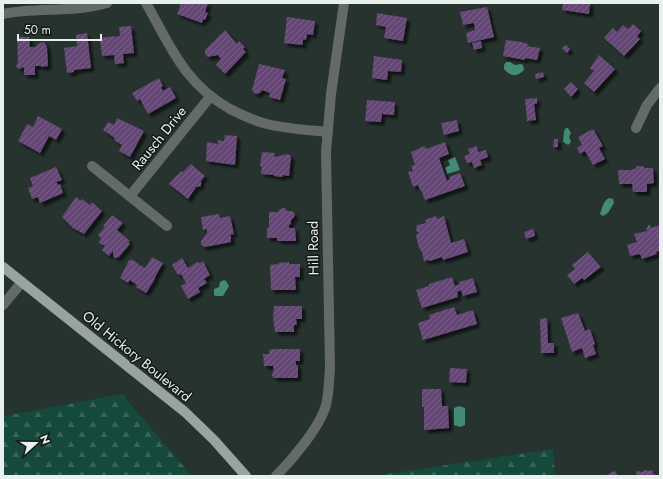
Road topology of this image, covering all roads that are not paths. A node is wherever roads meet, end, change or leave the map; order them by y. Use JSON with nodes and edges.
{"nodes":[{"id":1,"x":107,"y":3,"type":"edge"},
{"id":2,"x":146,"y":3,"type":"edge"},
{"id":3,"x":344,"y":3,"type":"edge"},
{"id":4,"x":3,"y":14,"type":"edge"},
{"id":5,"x":660,"y":88,"type":"edge"},
{"id":6,"x":210,"y":97,"type":"junction"},
{"id":7,"x":636,"y":128,"type":"dead end"},
{"id":8,"x":328,"y":132,"type":"junction"},
{"id":9,"x":92,"y":166,"type":"dead end"},
{"id":10,"x":130,"y":196,"type":"junction"},
{"id":11,"x":167,"y":226,"type":"dead end"},
{"id":12,"x":3,"y":267,"type":"edge"},
{"id":13,"x":22,"y":282,"type":"junction"},
{"id":14,"x":3,"y":305,"type":"edge"},
{"id":15,"x":246,"y":476,"type":"edge"},
{"id":16,"x":276,"y":476,"type":"edge"}],
"edges":[{"from":1,"to":4,"type":"street"},
{"from":2,"to":6,"type":"street"},
{"from":3,"to":8,"type":"street","name":"Hill Road"},
{"from":5,"to":7,"type":"street"},
{"from":6,"to":8,"type":"street"},
{"from":6,"to":10,"type":"street","name":"Rausch Drive"},
{"from":8,"to":16,"type":"street","name":"Hill Road"},
{"from":9,"to":10,"type":"street"},
{"from":10,"to":11,"type":"street"},
{"from":12,"to":13,"type":"main road","name":"Old Hickory Boulevard"},
{"from":13,"to":14,"type":"street"},
{"from":13,"to":15,"type":"main road","name":"Old Hickory Boulevard"}]}
